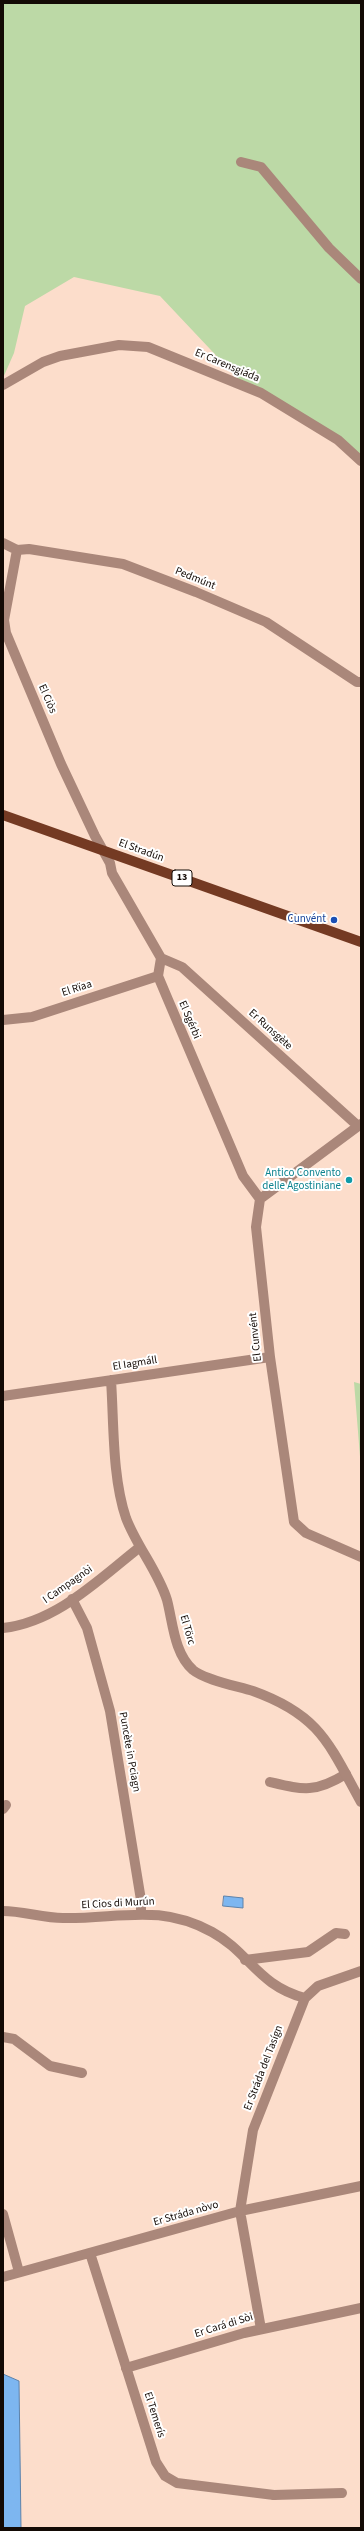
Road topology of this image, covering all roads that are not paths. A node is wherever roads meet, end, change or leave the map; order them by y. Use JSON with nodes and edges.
{"nodes":[{"id":1,"x":241,"y":162,"type":"dead end"},
{"id":2,"x":361,"y":279,"type":"edge"},
{"id":3,"x":3,"y":385,"type":"edge"},
{"id":4,"x":361,"y":461,"type":"edge"},
{"id":5,"x":3,"y":544,"type":"edge"},
{"id":6,"x":17,"y":550,"type":"junction"},
{"id":7,"x":4,"y":636,"type":"edge"},
{"id":8,"x":361,"y":682,"type":"edge"},
{"id":9,"x":3,"y":815,"type":"edge"},
{"id":10,"x":103,"y":850,"type":"junction"},
{"id":11,"x":361,"y":942,"type":"edge"},
{"id":12,"x":161,"y":958,"type":"junction"},
{"id":13,"x":158,"y":976,"type":"junction"},
{"id":14,"x":3,"y":1020,"type":"edge"},
{"id":15,"x":359,"y":1125,"type":"edge"},
{"id":16,"x":260,"y":1199,"type":"junction"},
{"id":17,"x":270,"y":1357,"type":"junction"},
{"id":18,"x":111,"y":1380,"type":"junction"},
{"id":19,"x":3,"y":1396,"type":"edge"},
{"id":20,"x":140,"y":1547,"type":"junction"},
{"id":21,"x":361,"y":1556,"type":"edge"},
{"id":22,"x":72,"y":1599,"type":"junction"},
{"id":23,"x":3,"y":1628,"type":"edge"},
{"id":24,"x":346,"y":1774,"type":"junction"},
{"id":25,"x":270,"y":1782,"type":"dead end"},
{"id":26,"x":361,"y":1802,"type":"edge"},
{"id":27,"x":3,"y":1911,"type":"edge"},
{"id":28,"x":141,"y":1913,"type":"junction"},
{"id":29,"x":345,"y":1934,"type":"dead end"},
{"id":30,"x":245,"y":1960,"type":"junction"},
{"id":31,"x":361,"y":1971,"type":"edge"},
{"id":32,"x":305,"y":1998,"type":"junction"},
{"id":33,"x":3,"y":2037,"type":"edge"},
{"id":34,"x":82,"y":2072,"type":"dead end"},
{"id":35,"x":361,"y":2186,"type":"edge"},
{"id":36,"x":240,"y":2211,"type":"junction"},
{"id":37,"x":3,"y":2214,"type":"edge"},
{"id":38,"x":90,"y":2253,"type":"junction"},
{"id":39,"x":19,"y":2272,"type":"junction"},
{"id":40,"x":3,"y":2277,"type":"edge"},
{"id":41,"x":361,"y":2308,"type":"edge"},
{"id":42,"x":261,"y":2329,"type":"junction"},
{"id":43,"x":126,"y":2368,"type":"junction"},
{"id":44,"x":342,"y":2493,"type":"dead end"}],
"edges":[{"from":1,"to":2,"type":"street"},
{"from":3,"to":4,"type":"street","name":"Er Carensgiáda"},
{"from":5,"to":6,"type":"street","name":"Pedmúnt"},
{"from":6,"to":7,"type":"street","name":"El Ciòs"},
{"from":6,"to":8,"type":"street","name":"Pedmúnt"},
{"from":7,"to":10,"type":"street","name":"El Ciòs"},
{"from":9,"to":10,"type":"main road","name":"El Stradún","number":"13"},
{"from":10,"to":11,"type":"main road","name":"El Stradún","number":"13"},
{"from":10,"to":12,"type":"street"},
{"from":12,"to":13,"type":"street"},
{"from":12,"to":15,"type":"street","name":"Er Runsgète"},
{"from":13,"to":14,"type":"street","name":"El Rïaa"},
{"from":13,"to":16,"type":"street","name":"El Sgérbi"},
{"from":15,"to":16,"type":"street"},
{"from":16,"to":17,"type":"street","name":"El Cunvént"},
{"from":17,"to":18,"type":"street","name":"El Iagmáll"},
{"from":17,"to":21,"type":"street","name":"El Cunvént"},
{"from":18,"to":19,"type":"street","name":"El Iagmáll"},
{"from":18,"to":20,"type":"street","name":"El Törc"},
{"from":20,"to":22,"type":"street","name":"I Campagnòi"},
{"from":20,"to":24,"type":"street","name":"El Törc"},
{"from":22,"to":23,"type":"street","name":"I Campagnòi"},
{"from":22,"to":28,"type":"street","name":"Puncète in Pciagn"},
{"from":24,"to":25,"type":"street"},
{"from":24,"to":26,"type":"street","name":"El Törc"},
{"from":27,"to":28,"type":"street","name":"El Cios di Murún"},
{"from":28,"to":30,"type":"street","name":"El Cios di Murún"},
{"from":29,"to":30,"type":"street"},
{"from":30,"to":32,"type":"street","name":"El Cios di Murún"},
{"from":31,"to":32,"type":"street","name":"Er Stráda del Tasígn"},
{"from":32,"to":36,"type":"street","name":"Er Stráda del Tasígn"},
{"from":33,"to":34,"type":"street"},
{"from":35,"to":36,"type":"street","name":"Er Stráda nòvo"},
{"from":36,"to":38,"type":"street","name":"Er Stráda nòvo"},
{"from":36,"to":42,"type":"street","name":"Er Cará di Sòi"},
{"from":37,"to":39,"type":"street"},
{"from":38,"to":39,"type":"street","name":"Er Stráda nòvo"},
{"from":38,"to":43,"type":"street","name":"El Temerís"},
{"from":39,"to":40,"type":"street","name":"Er Stráda nòvo"},
{"from":41,"to":42,"type":"street"},
{"from":42,"to":43,"type":"street","name":"Er Cará di Sòi"},
{"from":43,"to":44,"type":"street","name":"El Temerís"}]}
